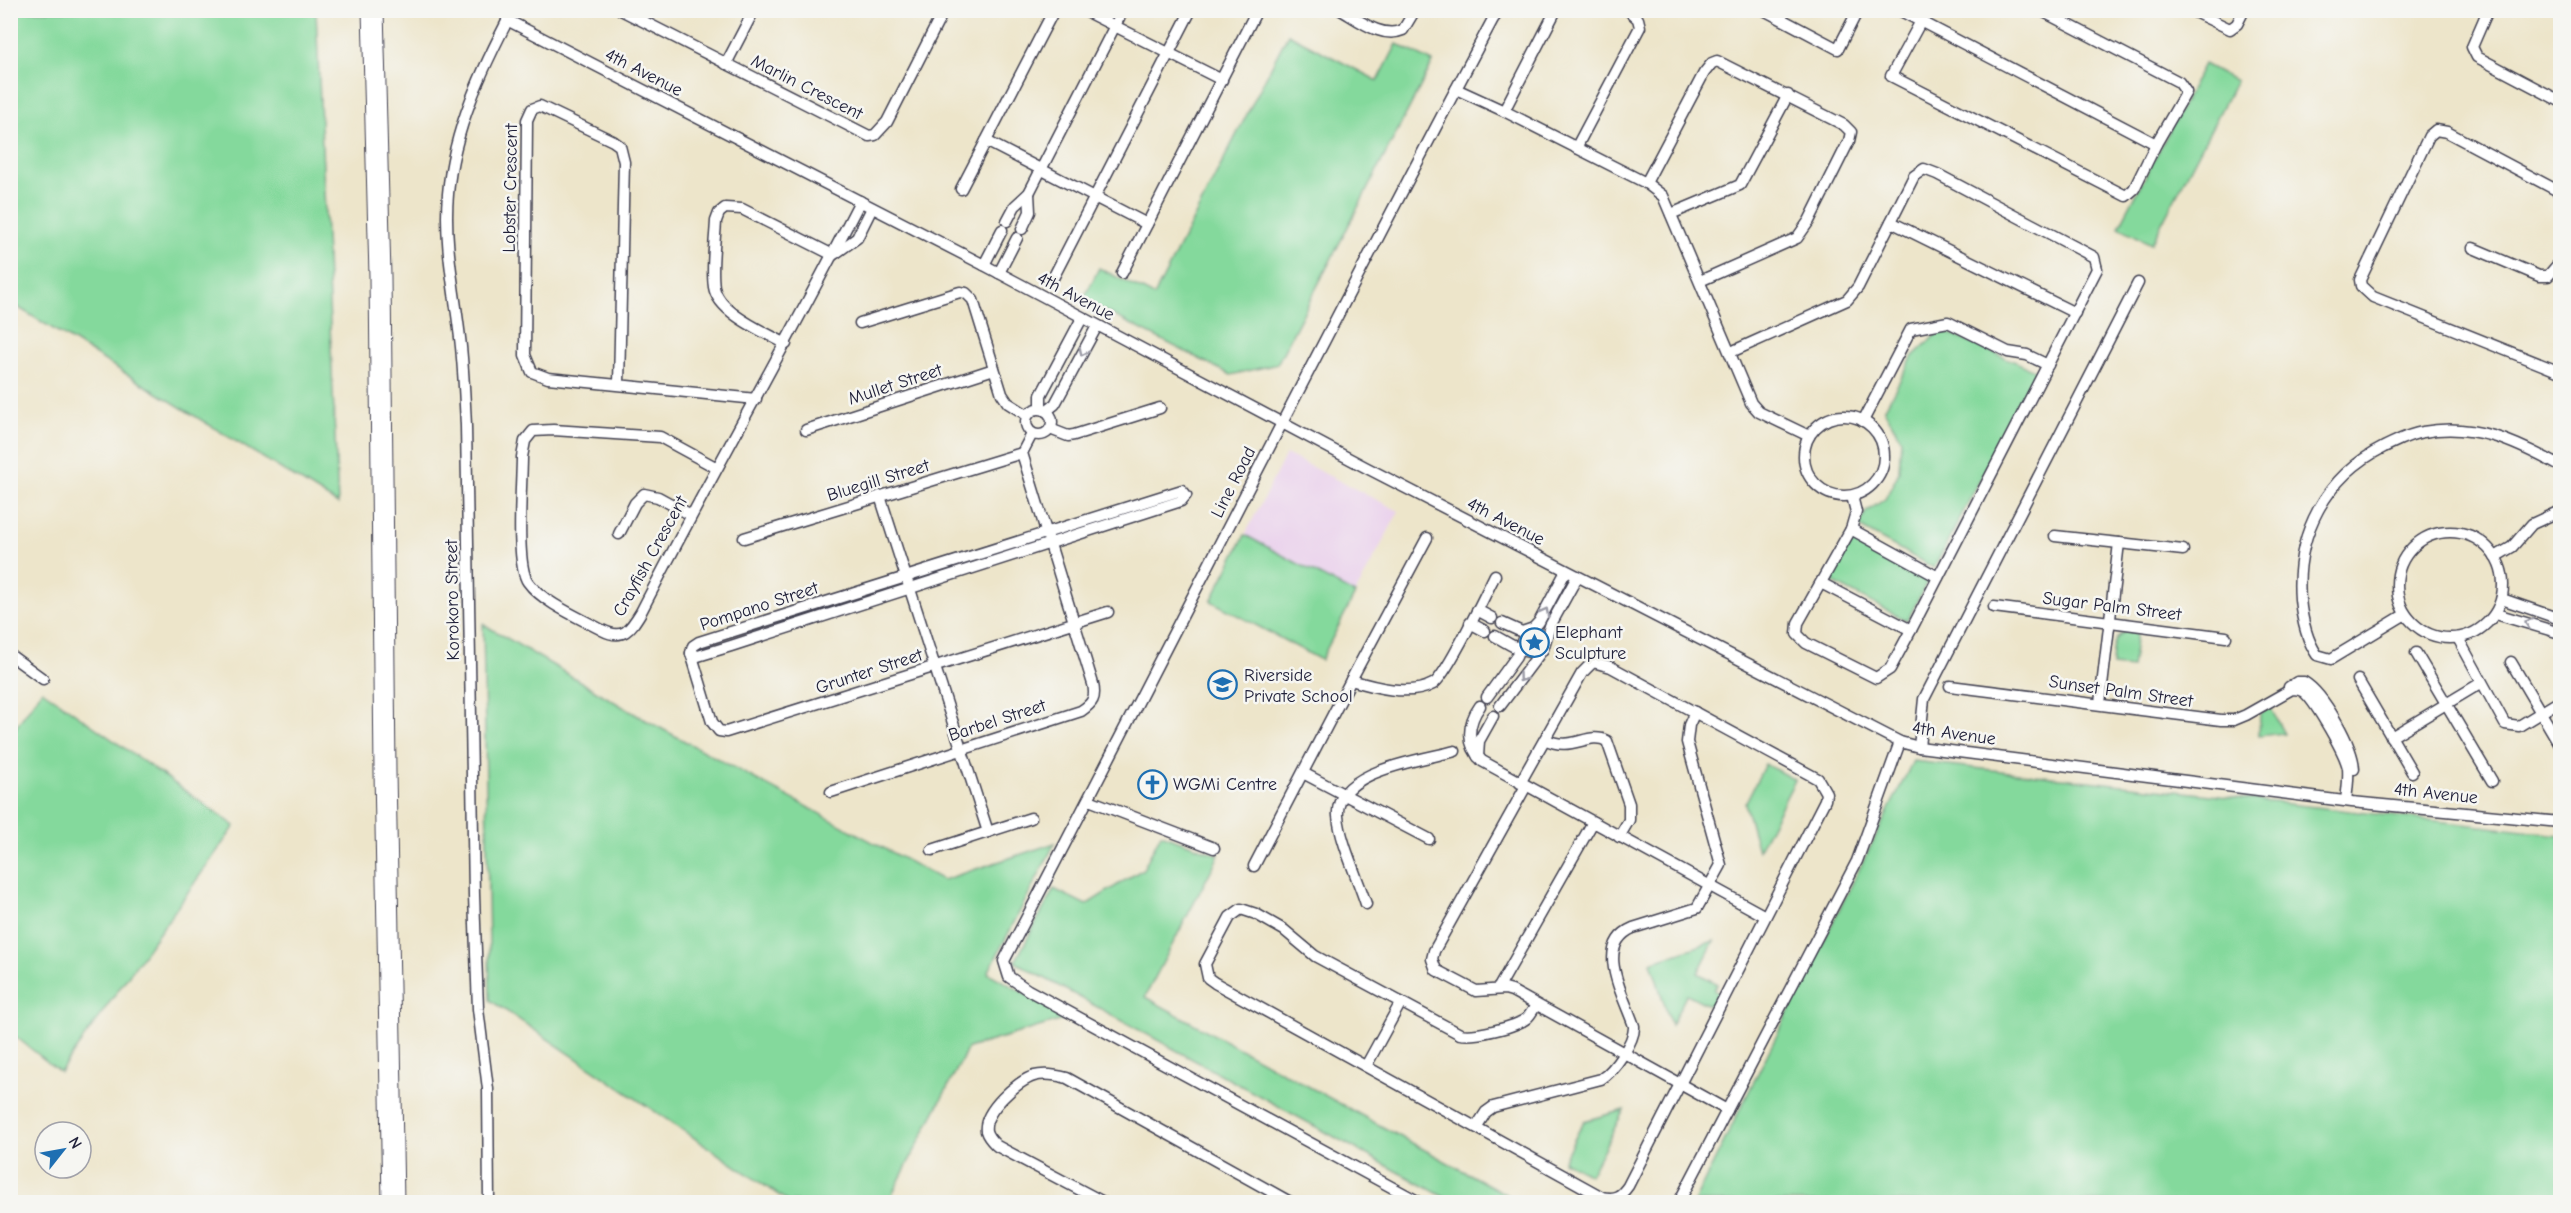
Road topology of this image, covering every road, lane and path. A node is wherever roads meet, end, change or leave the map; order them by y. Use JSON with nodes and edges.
{"nodes":[{"id":1,"x":360,"y":10,"type":"edge"},
{"id":2,"x":374,"y":10,"type":"edge"},
{"id":3,"x":387,"y":10,"type":"edge"},
{"id":4,"x":621,"y":10,"type":"edge"},
{"id":5,"x":753,"y":10,"type":"edge"},
{"id":6,"x":944,"y":10,"type":"edge"},
{"id":7,"x":1054,"y":10,"type":"edge"},
{"id":8,"x":1083,"y":10,"type":"edge"},
{"id":9,"x":1123,"y":10,"type":"edge"},
{"id":10,"x":1191,"y":10,"type":"edge"},
{"id":11,"x":1257,"y":10,"type":"edge"},
{"id":12,"x":1341,"y":10,"type":"edge"},
{"id":13,"x":1415,"y":10,"type":"edge"},
{"id":14,"x":1556,"y":10,"type":"edge"},
{"id":15,"x":1628,"y":10,"type":"edge"},
{"id":16,"x":1764,"y":10,"type":"edge"},
{"id":17,"x":1858,"y":10,"type":"edge"},
{"id":18,"x":1899,"y":10,"type":"edge"},
{"id":19,"x":1927,"y":10,"type":"edge"},
{"id":20,"x":2040,"y":10,"type":"edge"},
{"id":21,"x":2244,"y":10,"type":"edge"},
{"id":22,"x":2488,"y":10,"type":"edge"},
{"id":23,"x":2196,"y":12,"type":"edge"},
{"id":24,"x":1496,"y":13,"type":"edge"},
{"id":25,"x":510,"y":15,"type":"edge"},
{"id":26,"x":1920,"y":21,"type":"junction"},
{"id":27,"x":1115,"y":27,"type":"junction"},
{"id":28,"x":1169,"y":53,"type":"junction"},
{"id":29,"x":726,"y":64,"type":"junction"},
{"id":30,"x":1222,"y":80,"type":"junction"},
{"id":31,"x":1456,"y":89,"type":"junction"},
{"id":32,"x":1788,"y":95,"type":"junction"},
{"id":33,"x":2560,"y":101,"type":"edge"},
{"id":34,"x":1504,"y":111,"type":"junction"},
{"id":35,"x":986,"y":141,"type":"junction"},
{"id":36,"x":2156,"y":144,"type":"junction"},
{"id":37,"x":1576,"y":148,"type":"junction"},
{"id":38,"x":1041,"y":170,"type":"junction"},
{"id":39,"x":1646,"y":183,"type":"junction"},
{"id":40,"x":961,"y":189,"type":"dead end"},
{"id":41,"x":2560,"y":192,"type":"edge"},
{"id":42,"x":1029,"y":193,"type":"junction"},
{"id":43,"x":1095,"y":197,"type":"junction"},
{"id":44,"x":860,"y":201,"type":"junction"},
{"id":45,"x":872,"y":208,"type":"junction"},
{"id":46,"x":1671,"y":214,"type":"junction"},
{"id":47,"x":1892,"y":222,"type":"junction"},
{"id":48,"x":1148,"y":224,"type":"junction"},
{"id":49,"x":2473,"y":248,"type":"dead end"},
{"id":50,"x":833,"y":255,"type":"junction"},
{"id":51,"x":2560,"y":262,"type":"edge"},
{"id":52,"x":984,"y":265,"type":"junction"},
{"id":53,"x":999,"y":273,"type":"junction"},
{"id":54,"x":1122,"y":273,"type":"dead end"},
{"id":55,"x":380,"y":276,"type":"junction"},
{"id":56,"x":1052,"y":280,"type":"dead end"},
{"id":57,"x":1700,"y":281,"type":"junction"},
{"id":58,"x":2138,"y":284,"type":"dead end"},
{"id":59,"x":2075,"y":314,"type":"junction"},
{"id":60,"x":1082,"y":318,"type":"junction"},
{"id":61,"x":860,"y":323,"type":"dead end"},
{"id":62,"x":1097,"y":326,"type":"junction"},
{"id":63,"x":786,"y":344,"type":"junction"},
{"id":64,"x":1731,"y":352,"type":"junction"},
{"id":65,"x":2048,"y":365,"type":"junction"},
{"id":66,"x":994,"y":369,"type":"junction"},
{"id":67,"x":2560,"y":372,"type":"edge"},
{"id":68,"x":619,"y":384,"type":"junction"},
{"id":69,"x":756,"y":399,"type":"junction"},
{"id":70,"x":1160,"y":408,"type":"dead end"},
{"id":71,"x":1043,"y":410,"type":"junction"},
{"id":72,"x":1027,"y":415,"type":"junction"},
{"id":73,"x":1863,"y":421,"type":"junction"},
{"id":74,"x":1282,"y":422,"type":"junction"},
{"id":75,"x":1050,"y":429,"type":"junction"},
{"id":76,"x":806,"y":430,"type":"dead end"},
{"id":77,"x":1032,"y":434,"type":"junction"},
{"id":78,"x":1809,"y":436,"type":"junction"},
{"id":79,"x":1022,"y":453,"type":"junction"},
{"id":80,"x":381,"y":454,"type":"junction"},
{"id":81,"x":2560,"y":466,"type":"edge"},
{"id":82,"x":717,"y":468,"type":"junction"},
{"id":83,"x":880,"y":496,"type":"junction"},
{"id":84,"x":1852,"y":496,"type":"junction"},
{"id":85,"x":1155,"y":503,"type":"dead end"},
{"id":86,"x":2560,"y":511,"type":"edge"},
{"id":87,"x":691,"y":515,"type":"junction"},
{"id":88,"x":1091,"y":524,"type":"junction"},
{"id":89,"x":1851,"y":529,"type":"junction"},
{"id":90,"x":1046,"y":532,"type":"junction"},
{"id":91,"x":619,"y":534,"type":"dead end"},
{"id":92,"x":2055,"y":536,"type":"dead end"},
{"id":93,"x":744,"y":538,"type":"dead end"},
{"id":94,"x":1427,"y":538,"type":"dead end"},
{"id":95,"x":2119,"y":543,"type":"junction"},
{"id":96,"x":1050,"y":544,"type":"junction"},
{"id":97,"x":2183,"y":550,"type":"dead end"},
{"id":98,"x":1009,"y":551,"type":"junction"},
{"id":99,"x":2495,"y":556,"type":"junction"},
{"id":100,"x":944,"y":564,"type":"junction"},
{"id":101,"x":1566,"y":571,"type":"junction"},
{"id":102,"x":1495,"y":575,"type":"dead end"},
{"id":103,"x":948,"y":576,"type":"junction"},
{"id":104,"x":1577,"y":577,"type":"junction"},
{"id":105,"x":1938,"y":577,"type":"junction"},
{"id":106,"x":906,"y":583,"type":"junction"},
{"id":107,"x":1821,"y":584,"type":"junction"},
{"id":108,"x":860,"y":591,"type":"junction"},
{"id":109,"x":2502,"y":599,"type":"junction"},
{"id":110,"x":863,"y":602,"type":"junction"},
{"id":111,"x":1994,"y":607,"type":"dead end"},
{"id":112,"x":1477,"y":610,"type":"junction"},
{"id":113,"x":794,"y":612,"type":"junction"},
{"id":114,"x":1108,"y":612,"type":"dead end"},
{"id":115,"x":2496,"y":614,"type":"junction"},
{"id":116,"x":2404,"y":615,"type":"junction"},
{"id":117,"x":2560,"y":619,"type":"edge"},
{"id":118,"x":1075,"y":623,"type":"junction"},
{"id":119,"x":2108,"y":623,"type":"junction"},
{"id":120,"x":798,"y":624,"type":"junction"},
{"id":121,"x":1470,"y":624,"type":"junction"},
{"id":122,"x":1531,"y":629,"type":"junction"},
{"id":123,"x":1911,"y":630,"type":"junction"},
{"id":124,"x":2560,"y":633,"type":"edge"},
{"id":125,"x":727,"y":634,"type":"junction"},
{"id":126,"x":2226,"y":637,"type":"dead end"},
{"id":127,"x":2458,"y":638,"type":"junction"},
{"id":128,"x":731,"y":646,"type":"junction"},
{"id":129,"x":1520,"y":649,"type":"junction"},
{"id":130,"x":1543,"y":649,"type":"junction"},
{"id":131,"x":691,"y":653,"type":"junction"},
{"id":132,"x":2416,"y":653,"type":"dead end"},
{"id":133,"x":10,"y":655,"type":"edge"},
{"id":134,"x":2511,"y":662,"type":"dead end"},
{"id":135,"x":934,"y":667,"type":"junction"},
{"id":136,"x":44,"y":678,"type":"dead end"},
{"id":137,"x":1351,"y":680,"type":"junction"},
{"id":138,"x":2358,"y":680,"type":"dead end"},
{"id":139,"x":2481,"y":683,"type":"junction"},
{"id":140,"x":1950,"y":686,"type":"dead end"},
{"id":141,"x":1487,"y":696,"type":"dead end"},
{"id":142,"x":2560,"y":701,"type":"edge"},
{"id":143,"x":2100,"y":703,"type":"junction"},
{"id":144,"x":2446,"y":704,"type":"junction"},
{"id":145,"x":1480,"y":706,"type":"dead end"},
{"id":146,"x":1500,"y":706,"type":"dead end"},
{"id":147,"x":1695,"y":712,"type":"junction"},
{"id":148,"x":2541,"y":712,"type":"junction"},
{"id":149,"x":1493,"y":716,"type":"dead end"},
{"id":150,"x":2391,"y":737,"type":"junction"},
{"id":151,"x":1545,"y":738,"type":"junction"},
{"id":152,"x":1900,"y":742,"type":"junction"},
{"id":153,"x":2560,"y":745,"type":"edge"},
{"id":154,"x":1919,"y":747,"type":"junction"},
{"id":155,"x":962,"y":748,"type":"junction"},
{"id":156,"x":1455,"y":751,"type":"dead end"},
{"id":157,"x":1478,"y":757,"type":"junction"},
{"id":158,"x":2412,"y":772,"type":"dead end"},
{"id":159,"x":1304,"y":773,"type":"junction"},
{"id":160,"x":2492,"y":781,"type":"dead end"},
{"id":161,"x":1523,"y":784,"type":"junction"},
{"id":162,"x":831,"y":792,"type":"dead end"},
{"id":163,"x":1344,"y":794,"type":"junction"},
{"id":164,"x":1089,"y":800,"type":"junction"},
{"id":165,"x":2349,"y":802,"type":"junction"},
{"id":166,"x":1031,"y":818,"type":"dead end"},
{"id":167,"x":1593,"y":822,"type":"junction"},
{"id":168,"x":2560,"y":822,"type":"edge"},
{"id":169,"x":988,"y":832,"type":"junction"},
{"id":170,"x":1619,"y":837,"type":"junction"},
{"id":171,"x":1429,"y":838,"type":"dead end"},
{"id":172,"x":1214,"y":848,"type":"dead end"},
{"id":173,"x":932,"y":850,"type":"dead end"},
{"id":174,"x":1254,"y":866,"type":"dead end"},
{"id":175,"x":1710,"y":887,"type":"junction"},
{"id":176,"x":1366,"y":904,"type":"dead end"},
{"id":177,"x":1765,"y":916,"type":"junction"},
{"id":178,"x":1498,"y":989,"type":"junction"},
{"id":179,"x":1401,"y":1002,"type":"junction"},
{"id":180,"x":1536,"y":1005,"type":"junction"},
{"id":181,"x":1622,"y":1054,"type":"junction"},
{"id":182,"x":1366,"y":1066,"type":"junction"},
{"id":183,"x":1680,"y":1085,"type":"junction"},
{"id":184,"x":1727,"y":1110,"type":"junction"},
{"id":185,"x":1477,"y":1126,"type":"junction"},
{"id":186,"x":393,"y":1203,"type":"edge"},
{"id":187,"x":489,"y":1203,"type":"edge"},
{"id":188,"x":1102,"y":1203,"type":"edge"},
{"id":189,"x":1290,"y":1203,"type":"edge"},
{"id":190,"x":1419,"y":1203,"type":"edge"},
{"id":191,"x":1679,"y":1203,"type":"edge"}],
"edges":[{"from":1,"to":55,"type":"highway"},
{"from":2,"to":55,"type":"highway"},
{"from":3,"to":80,"type":"highway"},
{"from":4,"to":29,"type":"street"},
{"from":5,"to":29,"type":"street"},
{"from":6,"to":29,"type":"street","name":"Marlin Crescent"},
{"from":7,"to":35,"type":"street"},
{"from":8,"to":27,"type":"street"},
{"from":9,"to":27,"type":"street"},
{"from":10,"to":28,"type":"street"},
{"from":11,"to":30,"type":"street"},
{"from":12,"to":13,"type":"street"},
{"from":14,"to":34,"type":"street"},
{"from":15,"to":37,"type":"street"},
{"from":16,"to":17,"type":"street"},
{"from":18,"to":26,"type":"street"},
{"from":19,"to":26,"type":"street"},
{"from":20,"to":36,"type":"street"},
{"from":21,"to":23,"type":"street"},
{"from":22,"to":33,"type":"street"},
{"from":24,"to":31,"type":"street","name":"Line Road"},
{"from":25,"to":44,"type":"street","name":"4th Avenue"},
{"from":25,"to":187,"type":"street","name":"Korokoro Street"},
{"from":26,"to":36,"type":"street"},
{"from":26,"to":36,"type":"street"},
{"from":27,"to":28,"type":"street"},
{"from":27,"to":38,"type":"street"},
{"from":28,"to":30,"type":"street"},
{"from":28,"to":43,"type":"street"},
{"from":30,"to":48,"type":"street"},
{"from":31,"to":34,"type":"street"},
{"from":31,"to":74,"type":"street","name":"Line Road"},
{"from":32,"to":39,"type":"street"},
{"from":32,"to":46,"type":"street"},
{"from":32,"to":57,"type":"street"},
{"from":34,"to":37,"type":"street"},
{"from":35,"to":38,"type":"street"},
{"from":35,"to":40,"type":"street"},
{"from":37,"to":39,"type":"street"},
{"from":38,"to":42,"type":"street"},
{"from":38,"to":43,"type":"street"},
{"from":39,"to":46,"type":"street"},
{"from":41,"to":67,"type":"street"},
{"from":42,"to":52,"type":"street"},
{"from":42,"to":53,"type":"street"},
{"from":43,"to":48,"type":"street"},
{"from":43,"to":56,"type":"street"},
{"from":44,"to":45,"type":"street","name":"4th Avenue"},
{"from":44,"to":50,"type":"street","name":"Crayfish Crescent"},
{"from":45,"to":50,"type":"street"},
{"from":45,"to":52,"type":"street","name":"4th Avenue"},
{"from":46,"to":57,"type":"street"},
{"from":47,"to":59,"type":"street"},
{"from":47,"to":59,"type":"street"},
{"from":47,"to":64,"type":"street"},
{"from":48,"to":54,"type":"street"},
{"from":49,"to":51,"type":"street"},
{"from":50,"to":63,"type":"street","name":"Crayfish Crescent"},
{"from":50,"to":63,"type":"street"},
{"from":52,"to":53,"type":"street","name":"4th Avenue"},
{"from":53,"to":60,"type":"street","name":"4th Avenue"},
{"from":55,"to":80,"type":"highway"},
{"from":57,"to":64,"type":"street"},
{"from":58,"to":154,"type":"street"},
{"from":59,"to":65,"type":"street"},
{"from":60,"to":62,"type":"street","name":"4th Avenue"},
{"from":60,"to":71,"type":"street"},
{"from":61,"to":66,"type":"street"},
{"from":62,"to":71,"type":"street","one_way":true},
{"from":62,"to":74,"type":"street","name":"4th Avenue"},
{"from":63,"to":69,"type":"street","name":"Crayfish Crescent"},
{"from":64,"to":78,"type":"street"},
{"from":65,"to":73,"type":"street"},
{"from":65,"to":105,"type":"street"},
{"from":66,"to":72,"type":"street"},
{"from":66,"to":76,"type":"street","name":"Mullet Street"},
{"from":68,"to":68,"type":"street","name":"Lobster Crescent"},
{"from":68,"to":69,"type":"street","name":"Lobster Crescent"},
{"from":69,"to":82,"type":"street","name":"Crayfish Crescent"},
{"from":70,"to":75,"type":"street"},
{"from":71,"to":72,"type":"street"},
{"from":71,"to":75,"type":"street"},
{"from":72,"to":77,"type":"street"},
{"from":73,"to":78,"type":"street"},
{"from":73,"to":84,"type":"street"},
{"from":74,"to":101,"type":"street","name":"4th Avenue"},
{"from":74,"to":164,"type":"street","name":"Line Road"},
{"from":75,"to":77,"type":"street"},
{"from":77,"to":79,"type":"street"},
{"from":78,"to":84,"type":"street"},
{"from":79,"to":83,"type":"street","name":"Bluegill Street"},
{"from":79,"to":90,"type":"street"},
{"from":80,"to":186,"type":"highway"},
{"from":81,"to":116,"type":"street"},
{"from":82,"to":87,"type":"street","name":"Crayfish Crescent"},
{"from":82,"to":87,"type":"street","name":"Crayfish Crescent"},
{"from":83,"to":93,"type":"street","name":"Bluegill Street"},
{"from":83,"to":106,"type":"street"},
{"from":84,"to":89,"type":"street"},
{"from":85,"to":88,"type":"street","name":"Pompano Street"},
{"from":86,"to":99,"type":"street"},
{"from":87,"to":91,"type":"street"},
{"from":88,"to":90,"type":"street","name":"Pompano Street"},
{"from":88,"to":96,"type":"street","name":"Pompano Street"},
{"from":89,"to":105,"type":"street"},
{"from":89,"to":107,"type":"street"},
{"from":90,"to":96,"type":"street"},
{"from":90,"to":98,"type":"street","name":"Pompano Street"},
{"from":92,"to":95,"type":"street"},
{"from":94,"to":137,"type":"street"},
{"from":95,"to":97,"type":"street"},
{"from":95,"to":119,"type":"street"},
{"from":96,"to":98,"type":"street","name":"Pompano Street"},
{"from":96,"to":118,"type":"street"},
{"from":98,"to":100,"type":"street","name":"Pompano Street"},
{"from":98,"to":103,"type":"street","name":"Pompano Street"},
{"from":99,"to":109,"type":"street"},
{"from":99,"to":116,"type":"street"},
{"from":100,"to":103,"type":"street"},
{"from":100,"to":106,"type":"street","name":"Pompano Street"},
{"from":101,"to":104,"type":"street","name":"4th Avenue"},
{"from":122,"to":101,"type":"street","one_way":true},
{"from":102,"to":112,"type":"street"},
{"from":103,"to":106,"type":"street","name":"Pompano Street"},
{"from":104,"to":130,"type":"street"},
{"from":104,"to":152,"type":"street","name":"4th Avenue"},
{"from":105,"to":123,"type":"street"},
{"from":106,"to":108,"type":"street","name":"Pompano Street"},
{"from":106,"to":110,"type":"street","name":"Pompano Street"},
{"from":106,"to":135,"type":"street"},
{"from":107,"to":123,"type":"street"},
{"from":107,"to":123,"type":"street"},
{"from":108,"to":110,"type":"street"},
{"from":108,"to":113,"type":"street","name":"Pompano Street"},
{"from":109,"to":115,"type":"street"},
{"from":109,"to":117,"type":"street"},
{"from":110,"to":120,"type":"street","name":"Pompano Street"},
{"from":111,"to":119,"type":"street","name":"Sugar Palm Street"},
{"from":112,"to":121,"type":"street"},
{"from":112,"to":122,"type":"street"},
{"from":113,"to":120,"type":"street"},
{"from":113,"to":125,"type":"street","name":"Pompano Street"},
{"from":114,"to":118,"type":"street","name":"Grunter Street"},
{"from":124,"to":115,"type":"street","one_way":true},
{"from":115,"to":127,"type":"street"},
{"from":116,"to":127,"type":"street"},
{"from":118,"to":135,"type":"street","name":"Grunter Street"},
{"from":118,"to":155,"type":"street","name":"Barbel Street"},
{"from":119,"to":126,"type":"street","name":"Sugar Palm Street"},
{"from":119,"to":143,"type":"street"},
{"from":120,"to":128,"type":"street","name":"Pompano Street"},
{"from":121,"to":129,"type":"street"},
{"from":121,"to":137,"type":"street"},
{"from":122,"to":129,"type":"street"},
{"from":125,"to":128,"type":"street"},
{"from":125,"to":131,"type":"street","name":"Pompano Street"},
{"from":127,"to":139,"type":"street"},
{"from":128,"to":131,"type":"street","name":"Pompano Street"},
{"from":129,"to":130,"type":"street"},
{"from":129,"to":141,"type":"street"},
{"from":130,"to":146,"type":"street","one_way":true},
{"from":131,"to":135,"type":"street","name":"Grunter Street"},
{"from":132,"to":144,"type":"street"},
{"from":133,"to":136,"type":"street"},
{"from":134,"to":148,"type":"street"},
{"from":135,"to":155,"type":"street"},
{"from":137,"to":159,"type":"street"},
{"from":138,"to":150,"type":"street"},
{"from":139,"to":144,"type":"street"},
{"from":139,"to":148,"type":"street"},
{"from":140,"to":143,"type":"street","name":"Sunset Palm Street"},
{"from":142,"to":148,"type":"street"},
{"from":143,"to":165,"type":"street","name":"Sunset Palm Street"},
{"from":144,"to":150,"type":"street"},
{"from":144,"to":160,"type":"street"},
{"from":145,"to":157,"type":"street"},
{"from":147,"to":151,"type":"street"},
{"from":147,"to":175,"type":"street"},
{"from":147,"to":177,"type":"street"},
{"from":148,"to":153,"type":"street"},
{"from":149,"to":157,"type":"street"},
{"from":150,"to":158,"type":"street"},
{"from":151,"to":161,"type":"street"},
{"from":151,"to":170,"type":"street"},
{"from":152,"to":154,"type":"street","name":"4th Avenue"},
{"from":152,"to":184,"type":"street"},
{"from":154,"to":165,"type":"street","name":"4th Avenue"},
{"from":155,"to":162,"type":"street","name":"Barbel Street"},
{"from":155,"to":169,"type":"street"},
{"from":156,"to":163,"type":"street"},
{"from":157,"to":161,"type":"street"},
{"from":159,"to":163,"type":"street"},
{"from":159,"to":174,"type":"street"},
{"from":161,"to":167,"type":"street"},
{"from":161,"to":178,"type":"street"},
{"from":163,"to":171,"type":"street"},
{"from":163,"to":176,"type":"street"},
{"from":164,"to":172,"type":"street"},
{"from":164,"to":190,"type":"street","name":"Line Road"},
{"from":165,"to":168,"type":"street","name":"4th Avenue"},
{"from":166,"to":169,"type":"street"},
{"from":167,"to":170,"type":"street"},
{"from":167,"to":178,"type":"street"},
{"from":169,"to":173,"type":"street"},
{"from":170,"to":175,"type":"street"},
{"from":175,"to":177,"type":"street"},
{"from":175,"to":181,"type":"street"},
{"from":177,"to":183,"type":"street"},
{"from":178,"to":180,"type":"street"},
{"from":179,"to":180,"type":"street"},
{"from":179,"to":182,"type":"street"},
{"from":179,"to":182,"type":"street"},
{"from":180,"to":181,"type":"street"},
{"from":181,"to":183,"type":"street"},
{"from":181,"to":185,"type":"street"},
{"from":182,"to":185,"type":"street"},
{"from":183,"to":184,"type":"street"},
{"from":183,"to":185,"type":"street"},
{"from":184,"to":191,"type":"street"},
{"from":188,"to":189,"type":"street"}]}
